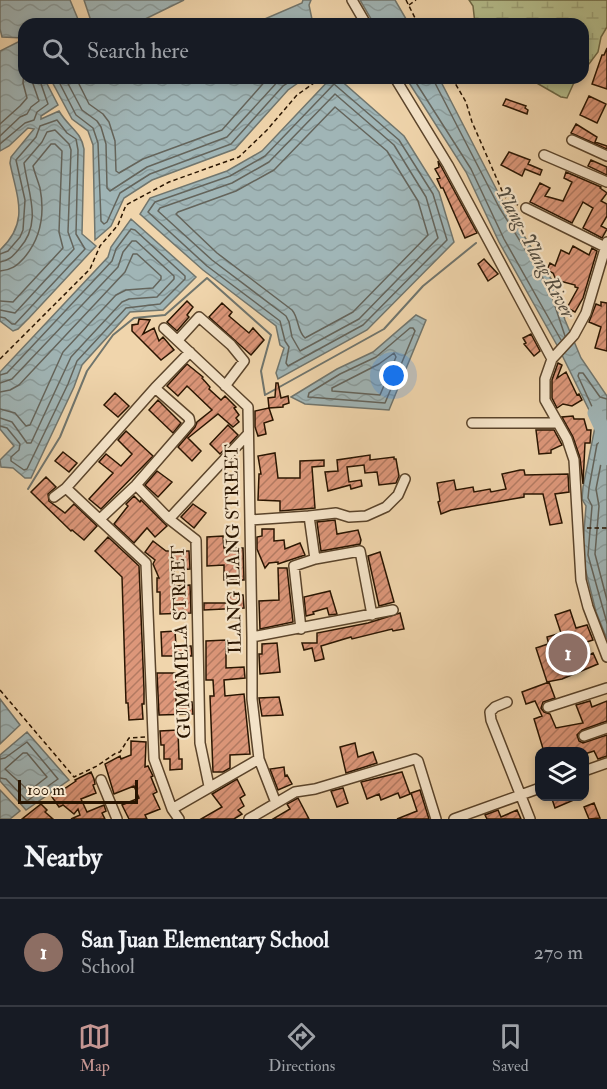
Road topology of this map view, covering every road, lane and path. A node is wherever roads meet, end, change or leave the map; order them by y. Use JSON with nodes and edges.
{"nodes":[{"id":1,"x":352,"y":0,"type":"edge"},
{"id":2,"x":406,"y":0,"type":"edge"},
{"id":3,"x":416,"y":0,"type":"edge"},
{"id":4,"x":408,"y":5,"type":"junction"},
{"id":5,"x":362,"y":18,"type":"edge"},
{"id":6,"x":415,"y":18,"type":"edge"},
{"id":7,"x":312,"y":84,"type":"edge"},
{"id":8,"x":398,"y":84,"type":"edge"},
{"id":9,"x":456,"y":84,"type":"edge"},
{"id":10,"x":572,"y":140,"type":"dead end"},
{"id":11,"x":544,"y":155,"type":"dead end"},
{"id":12,"x":607,"y":156,"type":"edge"},
{"id":13,"x":607,"y":182,"type":"edge"},
{"id":14,"x":526,"y":208,"type":"joint"},
{"id":15,"x":606,"y":245,"type":"edge"},
{"id":16,"x":164,"y":328,"type":"dead end"},
{"id":17,"x":178,"y":340,"type":"junction"},
{"id":18,"x":190,"y":352,"type":"junction"},
{"id":19,"x":554,"y":356,"type":"junction"},
{"id":20,"x":0,"y":359,"type":"edge"},
{"id":21,"x":225,"y":386,"type":"junction"},
{"id":22,"x":154,"y":388,"type":"junction"},
{"id":23,"x":472,"y":423,"type":"dead end"},
{"id":24,"x":556,"y":423,"type":"junction"},
{"id":25,"x":248,"y":434,"type":"junction"},
{"id":26,"x":405,"y":479,"type":"dead end"},
{"id":27,"x":136,"y":485,"type":"junction"},
{"id":28,"x":66,"y":488,"type":"junction"},
{"id":29,"x":54,"y":497,"type":"dead end"},
{"id":30,"x":309,"y":516,"type":"junction"},
{"id":31,"x":100,"y":519,"type":"junction"},
{"id":32,"x":169,"y":519,"type":"junction"},
{"id":33,"x":249,"y":520,"type":"junction"},
{"id":34,"x":583,"y":528,"type":"dead end"},
{"id":35,"x":607,"y":528,"type":"edge"},
{"id":36,"x":315,"y":559,"type":"junction"},
{"id":37,"x":393,"y":610,"type":"dead end"},
{"id":38,"x":372,"y":615,"type":"junction"},
{"id":39,"x":301,"y":629,"type":"junction"},
{"id":40,"x":252,"y":637,"type":"junction"},
{"id":41,"x":607,"y":657,"type":"edge"},
{"id":42,"x":607,"y":688,"type":"edge"},
{"id":43,"x":0,"y":690,"type":"edge"},
{"id":44,"x":507,"y":702,"type":"dead end"},
{"id":45,"x":548,"y":707,"type":"dead end"},
{"id":46,"x":607,"y":728,"type":"edge"},
{"id":47,"x":152,"y":736,"type":"junction"},
{"id":48,"x":584,"y":736,"type":"dead end"},
{"id":49,"x":260,"y":759,"type":"junction"},
{"id":50,"x":607,"y":763,"type":"edge"},
{"id":51,"x":589,"y":770,"type":"edge"},
{"id":52,"x":101,"y":780,"type":"dead end"},
{"id":53,"x":209,"y":786,"type":"junction"},
{"id":54,"x":535,"y":790,"type":"edge"},
{"id":55,"x":520,"y":795,"type":"junction"},
{"id":56,"x":276,"y":803,"type":"junction"},
{"id":57,"x":172,"y":809,"type":"junction"},
{"id":58,"x":470,"y":816,"type":"edge"},
{"id":59,"x":117,"y":819,"type":"edge"},
{"id":60,"x":179,"y":819,"type":"edge"},
{"id":61,"x":249,"y":819,"type":"edge"},
{"id":62,"x":436,"y":819,"type":"edge"},
{"id":63,"x":454,"y":819,"type":"edge"},
{"id":64,"x":530,"y":819,"type":"edge"}],
"edges":[{"from":1,"to":5,"type":"street"},
{"from":2,"to":4,"type":"path"},
{"from":3,"to":4,"type":"path"},
{"from":4,"to":6,"type":"path"},
{"from":7,"to":20,"type":"path"},
{"from":8,"to":19,"type":"street"},
{"from":9,"to":14,"type":"path"},
{"from":10,"to":12,"type":"street"},
{"from":11,"to":13,"type":"street"},
{"from":14,"to":15,"type":"street"},
{"from":15,"to":19,"type":"street"},
{"from":16,"to":17,"type":"street","name":"ILANG ILANG STREET"},
{"from":17,"to":18,"type":"street","name":"ILANG ILANG STREET"},
{"from":17,"to":21,"type":"street"},
{"from":18,"to":21,"type":"street","name":"ILANG ILANG STREET"},
{"from":18,"to":22,"type":"street"},
{"from":19,"to":24,"type":"street"},
{"from":21,"to":25,"type":"street","name":"ILANG ILANG STREET"},
{"from":22,"to":27,"type":"street"},
{"from":22,"to":28,"type":"street"},
{"from":23,"to":24,"type":"street"},
{"from":24,"to":41,"type":"street"},
{"from":25,"to":32,"type":"street"},
{"from":25,"to":33,"type":"street","name":"ILANG ILANG STREET"},
{"from":26,"to":30,"type":"street"},
{"from":27,"to":31,"type":"street"},
{"from":27,"to":32,"type":"street","name":"GUMAMELA STREET"},
{"from":28,"to":29,"type":"street"},
{"from":28,"to":31,"type":"street"},
{"from":30,"to":33,"type":"street"},
{"from":30,"to":36,"type":"street"},
{"from":31,"to":47,"type":"street"},
{"from":32,"to":53,"type":"street","name":"GUMAMELA STREET"},
{"from":33,"to":40,"type":"street","name":"ILANG ILANG STREET"},
{"from":34,"to":35,"type":"path"},
{"from":36,"to":38,"type":"street"},
{"from":36,"to":39,"type":"street"},
{"from":37,"to":38,"type":"street"},
{"from":38,"to":39,"type":"street"},
{"from":39,"to":40,"type":"street"},
{"from":40,"to":49,"type":"street","name":"ILANG ILANG STREET"},
{"from":42,"to":45,"type":"street"},
{"from":43,"to":47,"type":"path"},
{"from":44,"to":55,"type":"street"},
{"from":46,"to":48,"type":"street"},
{"from":47,"to":57,"type":"street"},
{"from":49,"to":53,"type":"street"},
{"from":49,"to":56,"type":"street","name":"ILANG ILANG STREET"},
{"from":50,"to":51,"type":"street"},
{"from":52,"to":59,"type":"street"},
{"from":53,"to":57,"type":"street"},
{"from":54,"to":55,"type":"street"},
{"from":55,"to":58,"type":"street"},
{"from":55,"to":64,"type":"street"},
{"from":56,"to":61,"type":"street"},
{"from":56,"to":62,"type":"street"},
{"from":57,"to":60,"type":"street"},
{"from":58,"to":63,"type":"street"}]}
